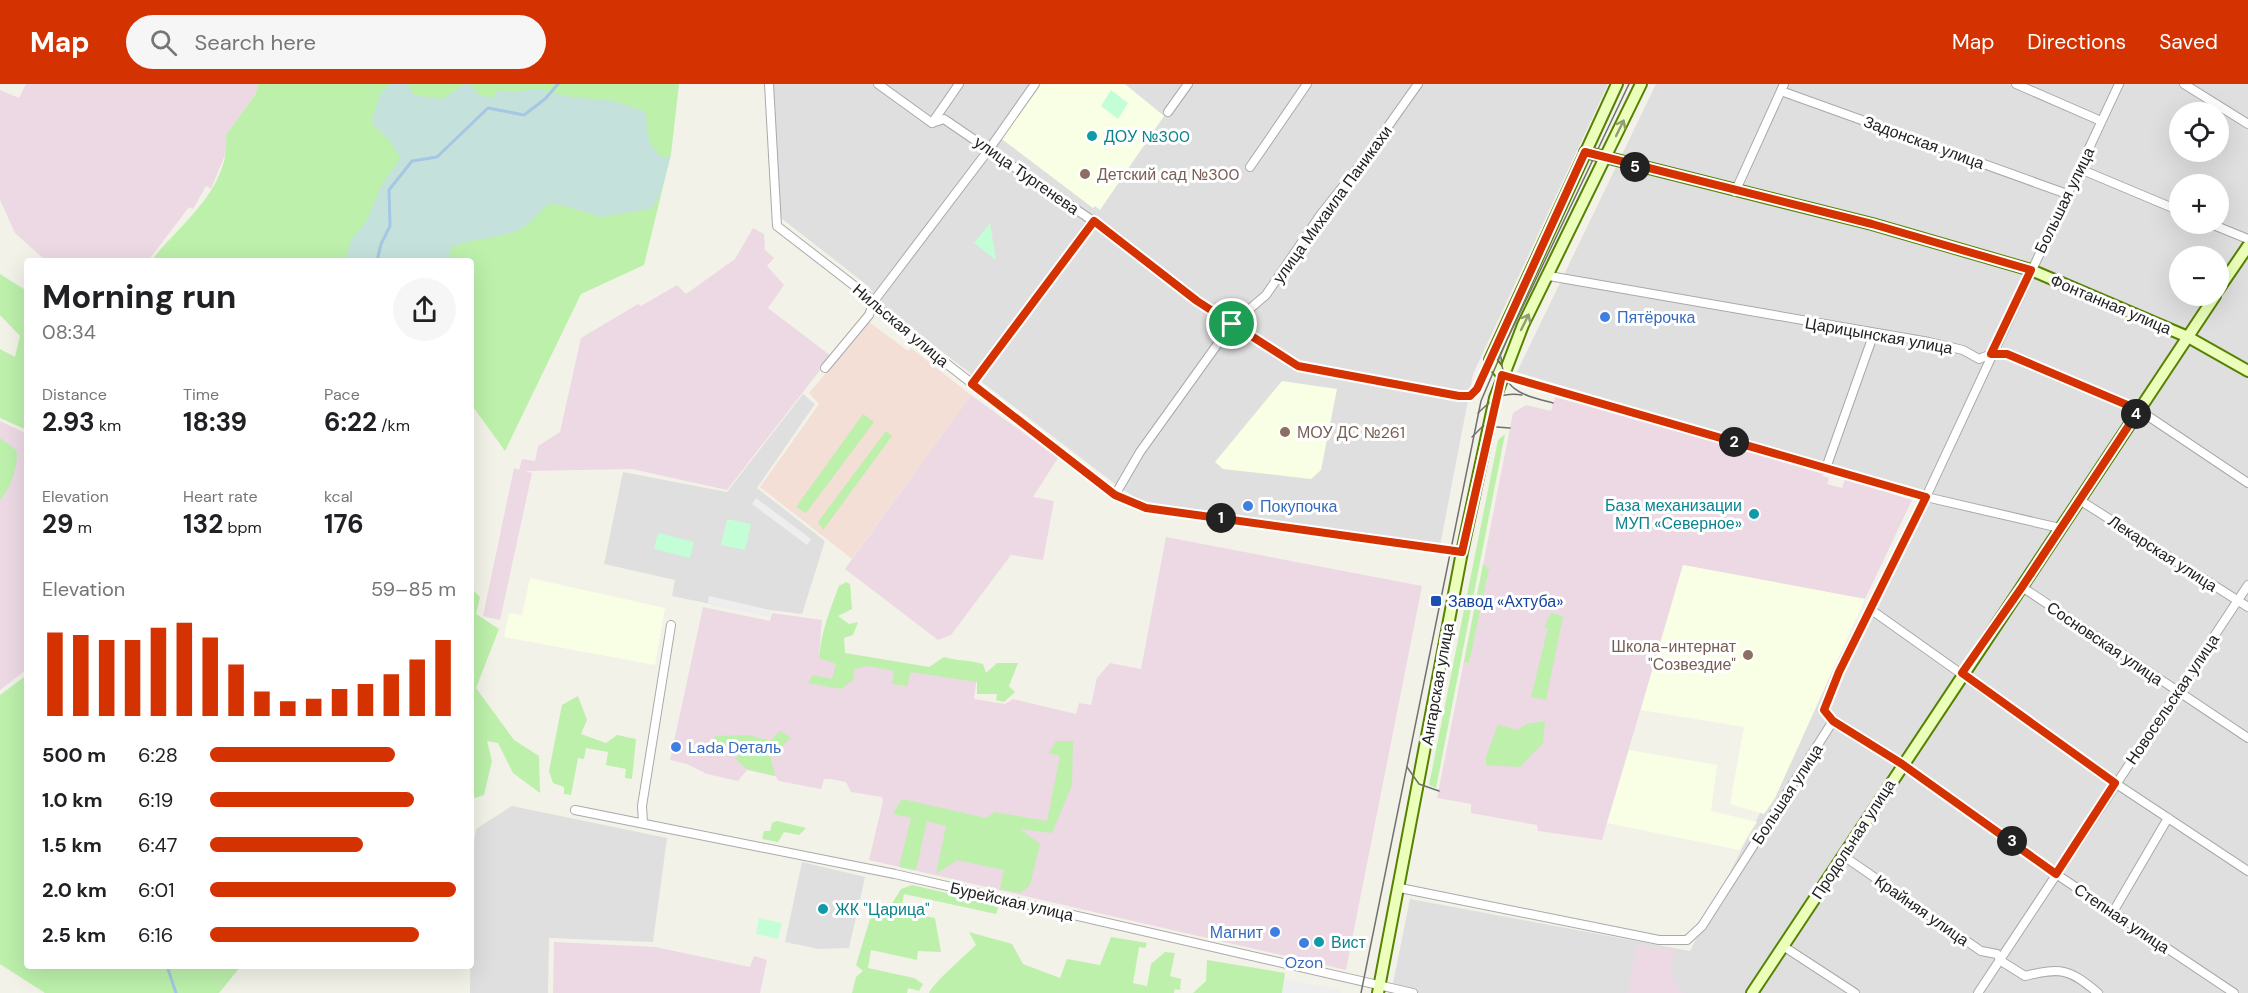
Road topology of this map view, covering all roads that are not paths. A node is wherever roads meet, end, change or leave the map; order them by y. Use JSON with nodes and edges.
{"nodes":[{"id":1,"x":769,"y":84,"type":"edge"},
{"id":2,"x":878,"y":84,"type":"edge"},
{"id":3,"x":959,"y":84,"type":"edge"},
{"id":4,"x":1035,"y":84,"type":"edge"},
{"id":5,"x":1188,"y":84,"type":"edge"},
{"id":6,"x":1307,"y":84,"type":"edge"},
{"id":7,"x":1418,"y":84,"type":"edge"},
{"id":8,"x":1617,"y":84,"type":"edge"},
{"id":9,"x":1641,"y":84,"type":"edge"},
{"id":10,"x":2016,"y":84,"type":"edge"},
{"id":11,"x":2119,"y":84,"type":"edge"},
{"id":12,"x":2184,"y":84,"type":"edge"},
{"id":13,"x":1783,"y":87,"type":"edge"},
{"id":14,"x":1168,"y":112,"type":"dead end"},
{"id":15,"x":2101,"y":121,"type":"junction"},
{"id":16,"x":932,"y":123,"type":"junction"},
{"id":17,"x":2248,"y":124,"type":"edge"},
{"id":18,"x":990,"y":148,"type":"junction"},
{"id":19,"x":1585,"y":152,"type":"junction"},
{"id":20,"x":1605,"y":159,"type":"junction"},
{"id":21,"x":1250,"y":167,"type":"dead end"},
{"id":22,"x":2080,"y":169,"type":"junction"},
{"id":23,"x":1735,"y":192,"type":"junction"},
{"id":24,"x":2067,"y":194,"type":"junction"},
{"id":25,"x":2169,"y":206,"type":"edge"},
{"id":26,"x":1094,"y":221,"type":"junction"},
{"id":27,"x":2229,"y":231,"type":"edge"},
{"id":28,"x":2248,"y":239,"type":"edge"},
{"id":29,"x":2248,"y":246,"type":"edge"},
{"id":30,"x":2031,"y":270,"type":"junction"},
{"id":31,"x":2229,"y":274,"type":"edge"},
{"id":32,"x":1549,"y":276,"type":"junction"},
{"id":33,"x":874,"y":301,"type":"junction"},
{"id":34,"x":2208,"y":306,"type":"edge"},
{"id":35,"x":1232,"y":324,"type":"junction"},
{"id":36,"x":1874,"y":333,"type":"junction"},
{"id":37,"x":2187,"y":337,"type":"junction"},
{"id":38,"x":1991,"y":354,"type":"junction"},
{"id":39,"x":825,"y":368,"type":"dead end"},
{"id":40,"x":1493,"y":368,"type":"junction"},
{"id":41,"x":2248,"y":371,"type":"edge"},
{"id":42,"x":972,"y":384,"type":"junction"},
{"id":43,"x":2139,"y":410,"type":"junction"},
{"id":44,"x":1826,"y":468,"type":"junction"},
{"id":45,"x":2248,"y":483,"type":"edge"},
{"id":46,"x":1115,"y":495,"type":"junction"},
{"id":47,"x":1926,"y":497,"type":"junction"},
{"id":48,"x":2079,"y":499,"type":"junction"},
{"id":49,"x":2060,"y":528,"type":"junction"},
{"id":50,"x":1462,"y":552,"type":"junction"},
{"id":51,"x":2248,"y":585,"type":"edge"},
{"id":52,"x":2022,"y":587,"type":"junction"},
{"id":53,"x":2238,"y":601,"type":"junction"},
{"id":54,"x":2248,"y":607,"type":"edge"},
{"id":55,"x":1870,"y":609,"type":"junction"},
{"id":56,"x":671,"y":625,"type":"dead end"},
{"id":57,"x":1962,"y":673,"type":"junction"},
{"id":58,"x":2176,"y":690,"type":"junction"},
{"id":59,"x":1833,"y":721,"type":"junction"},
{"id":60,"x":2248,"y":738,"type":"edge"},
{"id":61,"x":1902,"y":764,"type":"junction"},
{"id":62,"x":2115,"y":783,"type":"junction"},
{"id":63,"x":575,"y":810,"type":"dead end"},
{"id":64,"x":2168,"y":818,"type":"junction"},
{"id":65,"x":643,"y":823,"type":"junction"},
{"id":66,"x":1842,"y":855,"type":"junction"},
{"id":67,"x":2248,"y":871,"type":"edge"},
{"id":68,"x":2056,"y":874,"type":"junction"},
{"id":69,"x":1400,"y":888,"type":"junction"},
{"id":70,"x":2113,"y":912,"type":"junction"},
{"id":71,"x":1783,"y":946,"type":"junction"},
{"id":72,"x":2001,"y":961,"type":"junction"},
{"id":73,"x":1378,"y":990,"type":"edge"},
{"id":74,"x":1413,"y":993,"type":"edge"},
{"id":75,"x":1752,"y":993,"type":"edge"},
{"id":76,"x":1855,"y":993,"type":"edge"},
{"id":77,"x":1978,"y":993,"type":"edge"},
{"id":78,"x":2098,"y":993,"type":"edge"},
{"id":79,"x":2234,"y":993,"type":"edge"}],
"edges":[{"from":1,"to":33,"type":"street","name":"Нильская улица"},
{"from":2,"to":16,"type":"street","name":"улица Тургенева"},
{"from":3,"to":16,"type":"street"},
{"from":4,"to":18,"type":"street"},
{"from":5,"to":14,"type":"street"},
{"from":6,"to":21,"type":"street"},
{"from":7,"to":35,"type":"street","name":"улица Михаила Паникахи"},
{"from":8,"to":19,"type":"main road","name":"Ангарская улица"},
{"from":20,"to":9,"type":"main road","name":"Ангарская улица","one_way":true},
{"from":10,"to":15,"type":"street"},
{"from":11,"to":15,"type":"street","name":"Большая улица"},
{"from":12,"to":17,"type":"street"},
{"from":13,"to":23,"type":"street"},
{"from":13,"to":24,"type":"street","name":"Задонская улица"},
{"from":15,"to":22,"type":"street","name":"Большая улица"},
{"from":16,"to":18,"type":"street","name":"улица Тургенева"},
{"from":18,"to":26,"type":"street","name":"улица Тургенева"},
{"from":18,"to":33,"type":"street"},
{"from":19,"to":20,"type":"main road","name":"Фонтанная улица"},
{"from":19,"to":40,"type":"main road","name":"Ангарская улица"},
{"from":20,"to":23,"type":"main road","name":"Фонтанная улица"},
{"from":20,"to":32,"type":"main road","name":"Ангарская улица"},
{"from":22,"to":24,"type":"street","name":"Большая улица"},
{"from":22,"to":25,"type":"street"},
{"from":23,"to":30,"type":"main road","name":"Фонтанная улица"},
{"from":24,"to":30,"type":"street","name":"Большая улица"},
{"from":26,"to":35,"type":"street","name":"улица Тургенева"},
{"from":26,"to":42,"type":"street"},
{"from":27,"to":28,"type":"street"},
{"from":29,"to":31,"type":"main road"},
{"from":30,"to":37,"type":"main road","name":"Фонтанная улица"},
{"from":30,"to":38,"type":"street","name":"Большая улица"},
{"from":32,"to":36,"type":"street","name":"Царицынская улица"},
{"from":40,"to":32,"type":"main road","name":"Ангарская улица","one_way":true},
{"from":33,"to":39,"type":"street"},
{"from":33,"to":42,"type":"street","name":"Нильская улица"},
{"from":34,"to":37,"type":"main road","name":"Продольная улица"},
{"from":35,"to":40,"type":"street","name":"улица Тургенева"},
{"from":35,"to":46,"type":"street","name":"улица Михаила Паникахи"},
{"from":36,"to":38,"type":"street","name":"Царицынская улица"},
{"from":36,"to":44,"type":"street"},
{"from":37,"to":41,"type":"main road","name":"Фонтанная улица"},
{"from":37,"to":43,"type":"main road","name":"Продольная улица"},
{"from":38,"to":43,"type":"street","name":"Царицынская улица"},
{"from":38,"to":47,"type":"street","name":"Большая улица"},
{"from":40,"to":44,"type":"street"},
{"from":40,"to":50,"type":"main road","name":"Ангарская улица"},
{"from":42,"to":46,"type":"street","name":"Нильская улица"},
{"from":43,"to":45,"type":"street","name":"Царицынская улица"},
{"from":43,"to":48,"type":"main road","name":"Продольная улица"},
{"from":44,"to":47,"type":"street"},
{"from":46,"to":50,"type":"street","name":"Нильская улица"},
{"from":47,"to":49,"type":"street"},
{"from":47,"to":55,"type":"street","name":"Большая улица"},
{"from":48,"to":49,"type":"main road","name":"Продольная улица"},
{"from":48,"to":53,"type":"street","name":"Лекарская улица"},
{"from":49,"to":52,"type":"main road","name":"Продольная улица"},
{"from":50,"to":69,"type":"main road","name":"Ангарская улица"},
{"from":51,"to":53,"type":"street","name":"Новосельская улица"},
{"from":52,"to":57,"type":"main road","name":"Продольная улица"},
{"from":52,"to":58,"type":"street","name":"Сосновская улица"},
{"from":53,"to":54,"type":"street","name":"Лекарская улица"},
{"from":53,"to":58,"type":"street","name":"Новосельская улица"},
{"from":55,"to":57,"type":"street"},
{"from":55,"to":59,"type":"street","name":"Большая улица"},
{"from":56,"to":65,"type":"street"},
{"from":57,"to":61,"type":"main road","name":"Продольная улица"},
{"from":57,"to":62,"type":"street"},
{"from":58,"to":60,"type":"street","name":"Сосновская улица"},
{"from":58,"to":62,"type":"street","name":"Новосельская улица"},
{"from":59,"to":61,"type":"street","name":"Степная улица"},
{"from":59,"to":69,"type":"street","name":"Большая улица"},
{"from":61,"to":66,"type":"main road","name":"Продольная улица"},
{"from":61,"to":68,"type":"street","name":"Степная улица"},
{"from":62,"to":64,"type":"street"},
{"from":62,"to":68,"type":"street","name":"Новосельская улица"},
{"from":63,"to":65,"type":"street","name":"Бурейская улица"},
{"from":64,"to":67,"type":"street"},
{"from":64,"to":70,"type":"street"},
{"from":65,"to":73,"type":"street","name":"Бурейская улица"},
{"from":66,"to":71,"type":"main road","name":"Продольная улица"},
{"from":66,"to":72,"type":"street","name":"Крайняя улица"},
{"from":68,"to":70,"type":"street","name":"Степная улица"},
{"from":68,"to":72,"type":"street","name":"Новосельская улица"},
{"from":69,"to":73,"type":"main road","name":"Ангарская улица"},
{"from":70,"to":79,"type":"street","name":"Степная улица"},
{"from":71,"to":75,"type":"main road","name":"Продольная улица"},
{"from":71,"to":76,"type":"street"},
{"from":72,"to":77,"type":"street","name":"Новосельская улица"},
{"from":72,"to":78,"type":"street","name":"Крайняя улица"},
{"from":73,"to":74,"type":"street","name":"Бурейская улица"}]}
